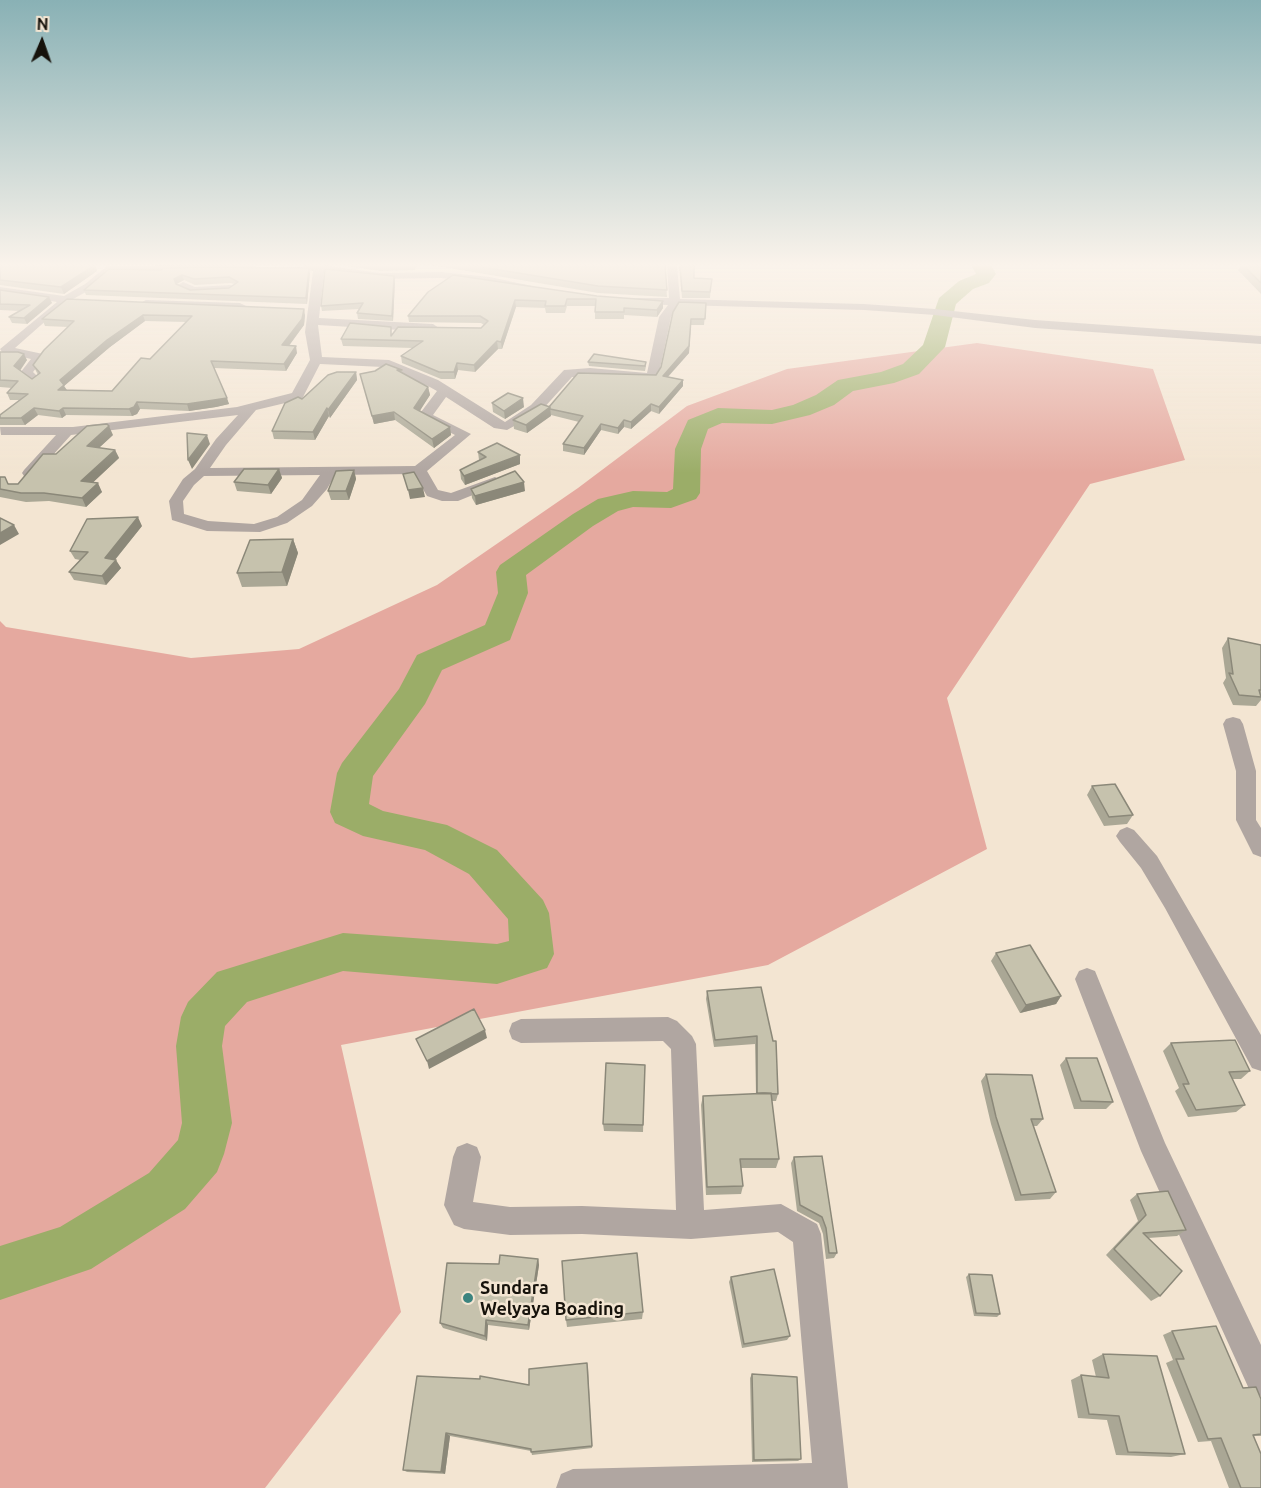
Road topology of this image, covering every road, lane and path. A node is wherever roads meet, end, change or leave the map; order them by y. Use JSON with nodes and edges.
{"nodes":[{"id":1,"x":24,"y":334,"type":"edge"},
{"id":2,"x":311,"y":334,"type":"edge"},
{"id":3,"x":661,"y":334,"type":"edge"},
{"id":4,"x":1182,"y":334,"type":"edge"},
{"id":5,"x":1261,"y":340,"type":"edge"},
{"id":6,"x":316,"y":360,"type":"junction"},
{"id":7,"x":35,"y":380,"type":"edge"},
{"id":8,"x":445,"y":390,"type":"junction"},
{"id":9,"x":252,"y":407,"type":"junction"},
{"id":10,"x":1,"y":431,"type":"edge"},
{"id":11,"x":68,"y":431,"type":"junction"},
{"id":12,"x":419,"y":470,"type":"junction"},
{"id":13,"x":330,"y":471,"type":"junction"},
{"id":14,"x":200,"y":472,"type":"junction"},
{"id":15,"x":511,"y":475,"type":"edge"},
{"id":16,"x":18,"y":487,"type":"edge"},
{"id":17,"x":1233,"y":724,"type":"dead end"},
{"id":18,"x":1126,"y":836,"type":"dead end"},
{"id":19,"x":1261,"y":848,"type":"edge"},
{"id":20,"x":1087,"y":979,"type":"dead end"},
{"id":21,"x":521,"y":1031,"type":"dead end"},
{"id":22,"x":1261,"y":1059,"type":"edge"},
{"id":23,"x":466,"y":1157,"type":"dead end"},
{"id":24,"x":691,"y":1225,"type":"junction"},
{"id":25,"x":1261,"y":1380,"type":"edge"},
{"id":26,"x":830,"y":1483,"type":"edge"},
{"id":27,"x":573,"y":1488,"type":"edge"}],
"edges":[{"from":1,"to":7,"type":"street"},
{"from":2,"to":6,"type":"street"},
{"from":3,"to":8,"type":"street"},
{"from":4,"to":5,"type":"street"},
{"from":6,"to":8,"type":"street"},
{"from":6,"to":9,"type":"street"},
{"from":8,"to":12,"type":"street"},
{"from":9,"to":11,"type":"street"},
{"from":9,"to":14,"type":"street"},
{"from":10,"to":11,"type":"street"},
{"from":11,"to":16,"type":"street"},
{"from":12,"to":13,"type":"street"},
{"from":12,"to":15,"type":"street"},
{"from":13,"to":14,"type":"street"},
{"from":13,"to":14,"type":"street"},
{"from":17,"to":19,"type":"street"},
{"from":18,"to":22,"type":"street"},
{"from":20,"to":25,"type":"street"},
{"from":21,"to":24,"type":"street"},
{"from":23,"to":24,"type":"street"},
{"from":24,"to":26,"type":"street"},
{"from":26,"to":27,"type":"street"}]}
